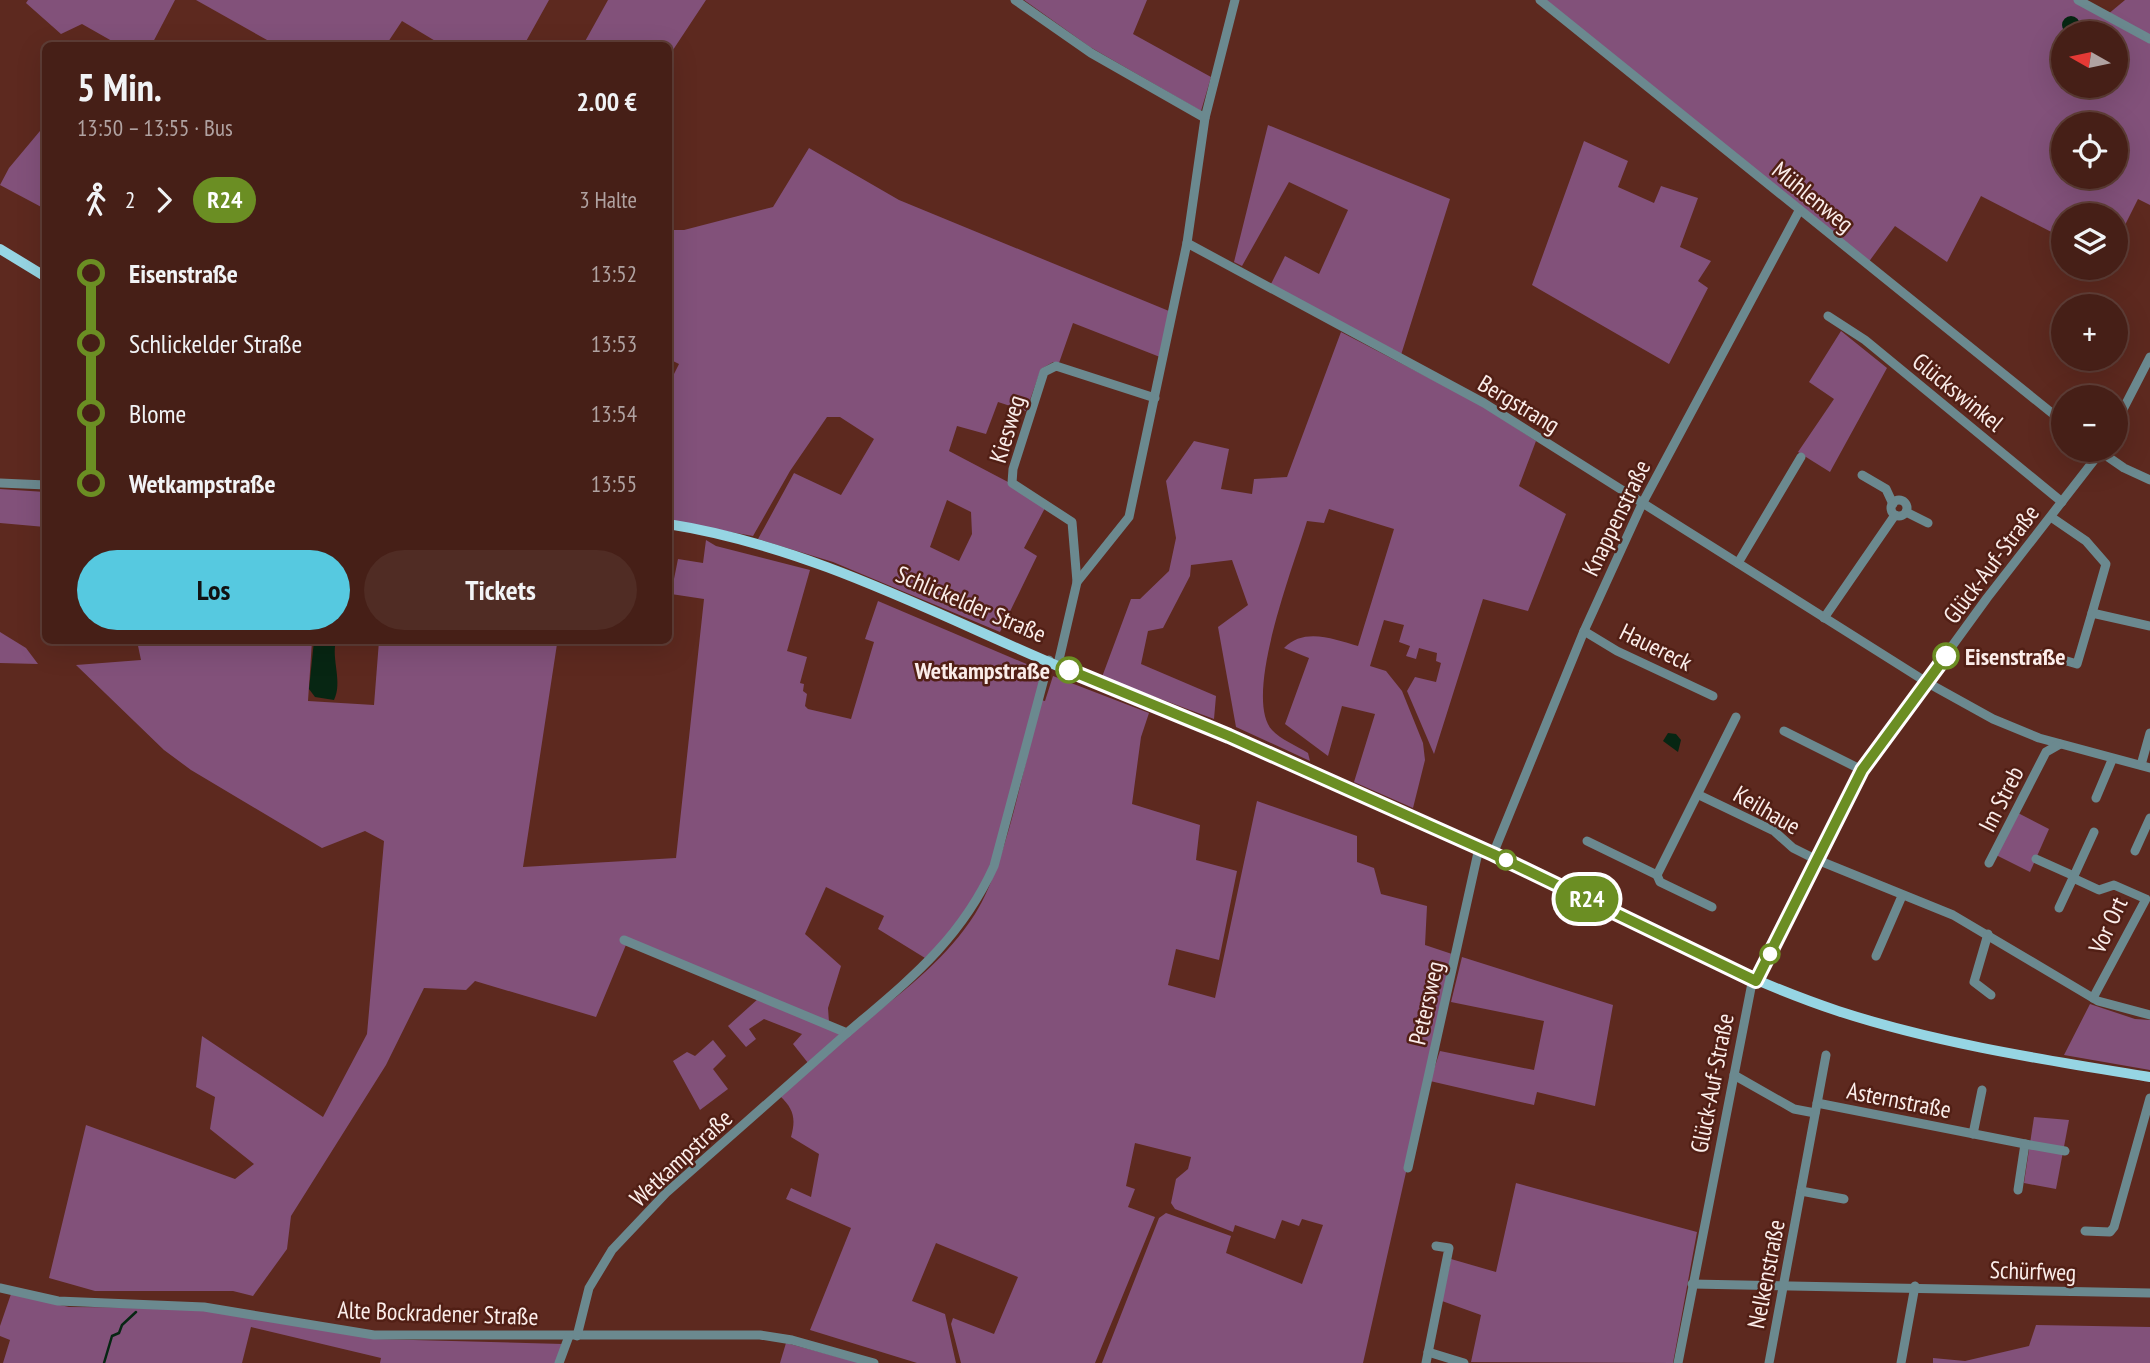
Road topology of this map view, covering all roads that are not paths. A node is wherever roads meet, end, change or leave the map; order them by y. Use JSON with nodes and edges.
{"nodes":[{"id":1,"x":1015,"y":0,"type":"edge"},
{"id":2,"x":1235,"y":0,"type":"edge"},
{"id":3,"x":1540,"y":0,"type":"edge"},
{"id":4,"x":2078,"y":0,"type":"edge"},
{"id":5,"x":2150,"y":38,"type":"edge"},
{"id":6,"x":1205,"y":118,"type":"junction"},
{"id":7,"x":1799,"y":211,"type":"junction"},
{"id":8,"x":1187,"y":243,"type":"junction"},
{"id":9,"x":0,"y":248,"type":"edge"},
{"id":10,"x":42,"y":274,"type":"edge"},
{"id":11,"x":1828,"y":316,"type":"dead end"},
{"id":12,"x":2150,"y":357,"type":"edge"},
{"id":13,"x":1155,"y":398,"type":"junction"},
{"id":14,"x":2128,"y":400,"type":"edge"},
{"id":15,"x":2051,"y":412,"type":"edge"},
{"id":16,"x":1801,"y":457,"type":"dead end"},
{"id":17,"x":2092,"y":462,"type":"edge"},
{"id":18,"x":2119,"y":462,"type":"edge"},
{"id":19,"x":1863,"y":475,"type":"dead end"},
{"id":20,"x":2150,"y":480,"type":"edge"},
{"id":21,"x":0,"y":483,"type":"edge"},
{"id":22,"x":42,"y":485,"type":"edge"},
{"id":23,"x":2062,"y":502,"type":"junction"},
{"id":24,"x":1893,"y":503,"type":"junction"},
{"id":25,"x":1642,"y":504,"type":"junction"},
{"id":26,"x":1906,"y":512,"type":"junction"},
{"id":27,"x":1895,"y":515,"type":"junction"},
{"id":28,"x":2051,"y":517,"type":"junction"},
{"id":29,"x":1927,"y":523,"type":"dead end"},
{"id":30,"x":672,"y":525,"type":"edge"},
{"id":31,"x":1738,"y":563,"type":"junction"},
{"id":32,"x":1077,"y":582,"type":"junction"},
{"id":33,"x":2092,"y":613,"type":"junction"},
{"id":34,"x":1824,"y":618,"type":"junction"},
{"id":35,"x":2150,"y":626,"type":"edge"},
{"id":36,"x":1584,"y":631,"type":"junction"},
{"id":37,"x":2043,"y":654,"type":"dead end"},
{"id":38,"x":1054,"y":662,"type":"junction"},
{"id":39,"x":1928,"y":683,"type":"junction"},
{"id":40,"x":1713,"y":696,"type":"dead end"},
{"id":41,"x":1736,"y":717,"type":"dead end"},
{"id":42,"x":1784,"y":731,"type":"dead end"},
{"id":43,"x":2150,"y":733,"type":"edge"},
{"id":44,"x":2039,"y":737,"type":"junction"},
{"id":45,"x":2060,"y":744,"type":"junction"},
{"id":46,"x":2046,"y":752,"type":"junction"},
{"id":47,"x":2112,"y":760,"type":"junction"},
{"id":48,"x":2146,"y":767,"type":"edge"},
{"id":49,"x":1862,"y":770,"type":"junction"},
{"id":50,"x":1699,"y":795,"type":"junction"},
{"id":51,"x":2096,"y":798,"type":"dead end"},
{"id":52,"x":2150,"y":818,"type":"edge"},
{"id":53,"x":2094,"y":832,"type":"dead end"},
{"id":54,"x":1587,"y":841,"type":"dead end"},
{"id":55,"x":1479,"y":848,"type":"junction"},
{"id":56,"x":2135,"y":851,"type":"dead end"},
{"id":57,"x":1493,"y":854,"type":"junction"},
{"id":58,"x":1815,"y":859,"type":"junction"},
{"id":59,"x":2036,"y":859,"type":"dead end"},
{"id":60,"x":1989,"y":863,"type":"dead end"},
{"id":61,"x":1657,"y":875,"type":"junction"},
{"id":62,"x":2074,"y":877,"type":"junction"},
{"id":63,"x":1902,"y":896,"type":"junction"},
{"id":64,"x":1712,"y":907,"type":"dead end"},
{"id":65,"x":2059,"y":908,"type":"dead end"},
{"id":66,"x":1988,"y":934,"type":"junction"},
{"id":67,"x":624,"y":940,"type":"dead end"},
{"id":68,"x":1876,"y":956,"type":"dead end"},
{"id":69,"x":1756,"y":981,"type":"junction"},
{"id":70,"x":1991,"y":995,"type":"dead end"},
{"id":71,"x":2093,"y":998,"type":"junction"},
{"id":72,"x":2150,"y":1015,"type":"edge"},
{"id":73,"x":847,"y":1033,"type":"junction"},
{"id":74,"x":1826,"y":1055,"type":"dead end"},
{"id":75,"x":1734,"y":1075,"type":"junction"},
{"id":76,"x":2150,"y":1077,"type":"edge"},
{"id":77,"x":1982,"y":1090,"type":"dead end"},
{"id":78,"x":2150,"y":1098,"type":"edge"},
{"id":79,"x":1816,"y":1108,"type":"junction"},
{"id":80,"x":1973,"y":1134,"type":"junction"},
{"id":81,"x":2025,"y":1144,"type":"junction"},
{"id":82,"x":2065,"y":1151,"type":"dead end"},
{"id":83,"x":1408,"y":1168,"type":"dead end"},
{"id":84,"x":2018,"y":1190,"type":"dead end"},
{"id":85,"x":1801,"y":1191,"type":"junction"},
{"id":86,"x":1844,"y":1199,"type":"dead end"},
{"id":87,"x":2085,"y":1231,"type":"dead end"},
{"id":88,"x":1436,"y":1246,"type":"dead end"},
{"id":89,"x":1692,"y":1284,"type":"junction"},
{"id":90,"x":1915,"y":1286,"type":"junction"},
{"id":91,"x":1784,"y":1287,"type":"junction"},
{"id":92,"x":0,"y":1288,"type":"edge"},
{"id":93,"x":2150,"y":1293,"type":"edge"},
{"id":94,"x":573,"y":1336,"type":"junction"},
{"id":95,"x":1428,"y":1352,"type":"junction"},
{"id":96,"x":559,"y":1363,"type":"edge"},
{"id":97,"x":874,"y":1363,"type":"edge"},
{"id":98,"x":1426,"y":1363,"type":"edge"},
{"id":99,"x":1464,"y":1363,"type":"edge"},
{"id":100,"x":1678,"y":1363,"type":"edge"},
{"id":101,"x":1769,"y":1363,"type":"edge"},
{"id":102,"x":1901,"y":1363,"type":"edge"}],
"edges":[{"from":1,"to":6,"type":"street"},
{"from":2,"to":6,"type":"street"},
{"from":3,"to":7,"type":"street","name":"Mühlenweg"},
{"from":4,"to":5,"type":"street"},
{"from":6,"to":8,"type":"street"},
{"from":7,"to":15,"type":"street","name":"Mühlenweg"},
{"from":7,"to":25,"type":"street","name":"Knappenstraße"},
{"from":8,"to":13,"type":"street","name":"Kiesweg"},
{"from":8,"to":25,"type":"street","name":"Bergstrang"},
{"from":9,"to":10,"type":"main road"},
{"from":11,"to":23,"type":"street","name":"Glückswinkel"},
{"from":12,"to":14,"type":"street"},
{"from":13,"to":32,"type":"street","name":"Kiesweg"},
{"from":13,"to":32,"type":"street","name":"Kiesweg"},
{"from":16,"to":31,"type":"street"},
{"from":17,"to":23,"type":"street","name":"Glück-Auf-Straße"},
{"from":18,"to":20,"type":"street"},
{"from":19,"to":24,"type":"street"},
{"from":21,"to":22,"type":"street"},
{"from":23,"to":28,"type":"street","name":"Glück-Auf-Straße"},
{"from":24,"to":26,"type":"street"},
{"from":24,"to":27,"type":"street"},
{"from":25,"to":31,"type":"street","name":"Bergstrang"},
{"from":25,"to":36,"type":"street","name":"Knappenstraße"},
{"from":26,"to":27,"type":"street"},
{"from":26,"to":29,"type":"street"},
{"from":27,"to":34,"type":"street"},
{"from":28,"to":33,"type":"street"},
{"from":28,"to":39,"type":"street","name":"Glück-Auf-Straße"},
{"from":30,"to":38,"type":"main road","name":"Schlickelder Straße"},
{"from":31,"to":34,"type":"street","name":"Bergstrang"},
{"from":32,"to":38,"type":"street","name":"Kiesweg"},
{"from":33,"to":35,"type":"street"},
{"from":33,"to":37,"type":"street"},
{"from":34,"to":39,"type":"street","name":"Bergstrang"},
{"from":36,"to":40,"type":"street","name":"Hauereck"},
{"from":36,"to":57,"type":"street","name":"Knappenstraße"},
{"from":38,"to":55,"type":"main road","name":"Schlickelder Straße"},
{"from":38,"to":73,"type":"street","name":"Wetkampstraße"},
{"from":39,"to":44,"type":"street"},
{"from":39,"to":49,"type":"street","name":"Glück-Auf-Straße"},
{"from":41,"to":50,"type":"street","name":"Keilhaue"},
{"from":42,"to":49,"type":"street"},
{"from":43,"to":48,"type":"street"},
{"from":44,"to":45,"type":"street"},
{"from":44,"to":46,"type":"street"},
{"from":45,"to":46,"type":"street"},
{"from":45,"to":47,"type":"street"},
{"from":46,"to":60,"type":"street","name":"Im Streb"},
{"from":47,"to":48,"type":"street"},
{"from":47,"to":51,"type":"street"},
{"from":49,"to":58,"type":"street","name":"Glück-Auf-Straße"},
{"from":50,"to":58,"type":"street","name":"Keilhaue"},
{"from":50,"to":61,"type":"street","name":"Keilhaue"},
{"from":52,"to":56,"type":"street"},
{"from":53,"to":62,"type":"street","name":"Vor Ort"},
{"from":54,"to":61,"type":"street"},
{"from":55,"to":57,"type":"main road","name":"Schlickelder Straße"},
{"from":55,"to":83,"type":"street","name":"Petersweg"},
{"from":57,"to":69,"type":"main road","name":"Schlickelder Straße"},
{"from":58,"to":63,"type":"street","name":"Keilhaue"},
{"from":58,"to":69,"type":"street","name":"Glück-Auf-Straße"},
{"from":59,"to":62,"type":"street"},
{"from":61,"to":64,"type":"street"},
{"from":62,"to":65,"type":"street","name":"Vor Ort"},
{"from":62,"to":71,"type":"street","name":"Vor Ort"},
{"from":63,"to":66,"type":"street","name":"Keilhaue"},
{"from":63,"to":68,"type":"street"},
{"from":66,"to":70,"type":"street"},
{"from":66,"to":71,"type":"street","name":"Keilhaue"},
{"from":67,"to":73,"type":"street"},
{"from":69,"to":75,"type":"street","name":"Glück-Auf-Straße"},
{"from":69,"to":76,"type":"main road","name":"Schlickelder Straße"},
{"from":71,"to":72,"type":"street","name":"Keilhaue"},
{"from":73,"to":94,"type":"street","name":"Wetkampstraße"},
{"from":74,"to":79,"type":"street","name":"Nelkenstraße"},
{"from":75,"to":79,"type":"street"},
{"from":75,"to":89,"type":"street","name":"Glück-Auf-Straße"},
{"from":77,"to":80,"type":"street","name":"Asternstraße"},
{"from":78,"to":87,"type":"street"},
{"from":79,"to":80,"type":"street","name":"Asternstraße"},
{"from":79,"to":85,"type":"street","name":"Nelkenstraße"},
{"from":80,"to":81,"type":"street","name":"Asternstraße"},
{"from":81,"to":82,"type":"street","name":"Asternstraße"},
{"from":81,"to":84,"type":"street"},
{"from":85,"to":86,"type":"street","name":"Nelkenstraße"},
{"from":85,"to":91,"type":"street","name":"Nelkenstraße"},
{"from":88,"to":95,"type":"street"},
{"from":89,"to":91,"type":"street","name":"Schürfweg"},
{"from":89,"to":100,"type":"street","name":"Glück-Auf-Straße"},
{"from":90,"to":91,"type":"street","name":"Schürfweg"},
{"from":90,"to":93,"type":"street","name":"Schürfweg"},
{"from":90,"to":102,"type":"street"},
{"from":91,"to":101,"type":"street","name":"Nelkenstraße"},
{"from":92,"to":94,"type":"street","name":"Alte Bockradener Straße"},
{"from":94,"to":96,"type":"street","name":"Wetkampstraße"},
{"from":94,"to":97,"type":"street","name":"Alte Bockradener Straße"},
{"from":95,"to":98,"type":"street"},
{"from":95,"to":99,"type":"street"}]}
